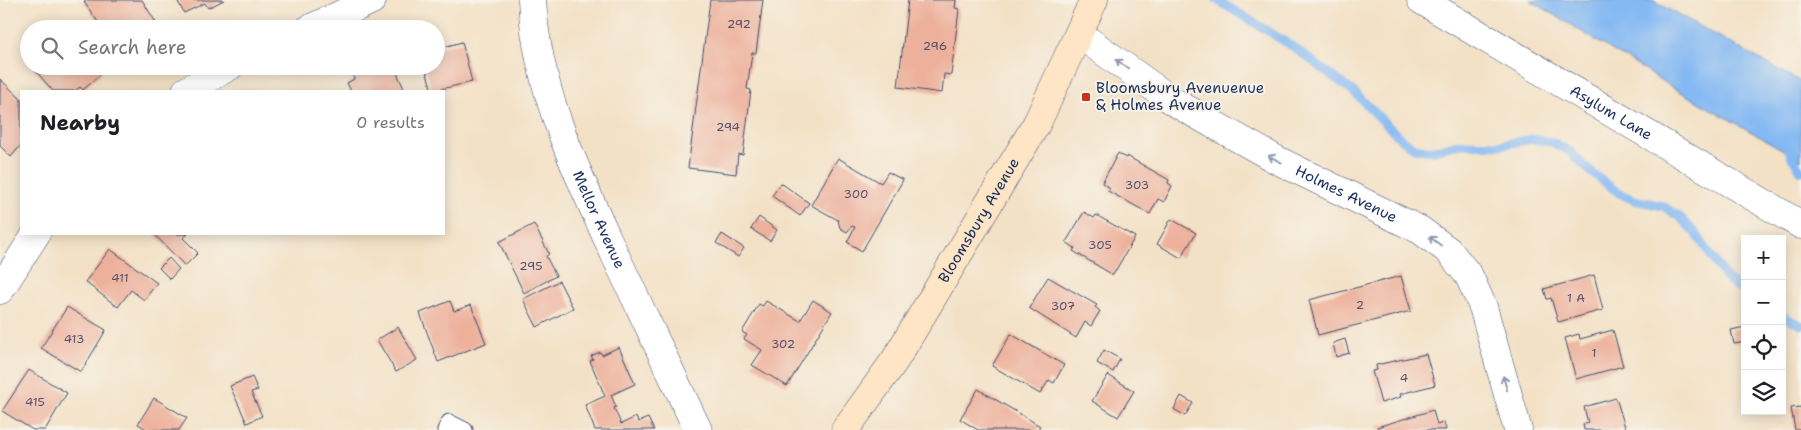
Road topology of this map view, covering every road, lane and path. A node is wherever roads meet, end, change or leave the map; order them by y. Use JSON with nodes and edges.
{"nodes":[{"id":1,"x":372,"y":0,"type":"edge"},
{"id":2,"x":532,"y":0,"type":"edge"},
{"id":3,"x":1094,"y":0,"type":"edge"},
{"id":4,"x":1421,"y":0,"type":"edge"},
{"id":5,"x":329,"y":20,"type":"edge"},
{"id":6,"x":1079,"y":34,"type":"junction"},
{"id":7,"x":214,"y":75,"type":"edge"},
{"id":8,"x":188,"y":90,"type":"edge"},
{"id":9,"x":1801,"y":226,"type":"edge"},
{"id":10,"x":35,"y":235,"type":"edge"},
{"id":11,"x":0,"y":290,"type":"edge"},
{"id":12,"x":445,"y":430,"type":"edge"},
{"id":13,"x":465,"y":430,"type":"edge"},
{"id":14,"x":698,"y":430,"type":"edge"},
{"id":15,"x":845,"y":430,"type":"edge"},
{"id":16,"x":1518,"y":430,"type":"edge"}],
"edges":[{"from":1,"to":5,"type":"street"},
{"from":2,"to":14,"type":"street","name":"Mellor Avenue"},
{"from":3,"to":6,"type":"main road","name":"Bloomsbury Avenue"},
{"from":4,"to":9,"type":"street","name":"Asylum Lane"},
{"from":6,"to":15,"type":"main road","name":"Bloomsbury Avenue"},
{"from":16,"to":6,"type":"street","name":"Holmes Avenue","one_way":true},
{"from":7,"to":8,"type":"street"},
{"from":10,"to":11,"type":"street"},
{"from":12,"to":13,"type":"lane"}]}
